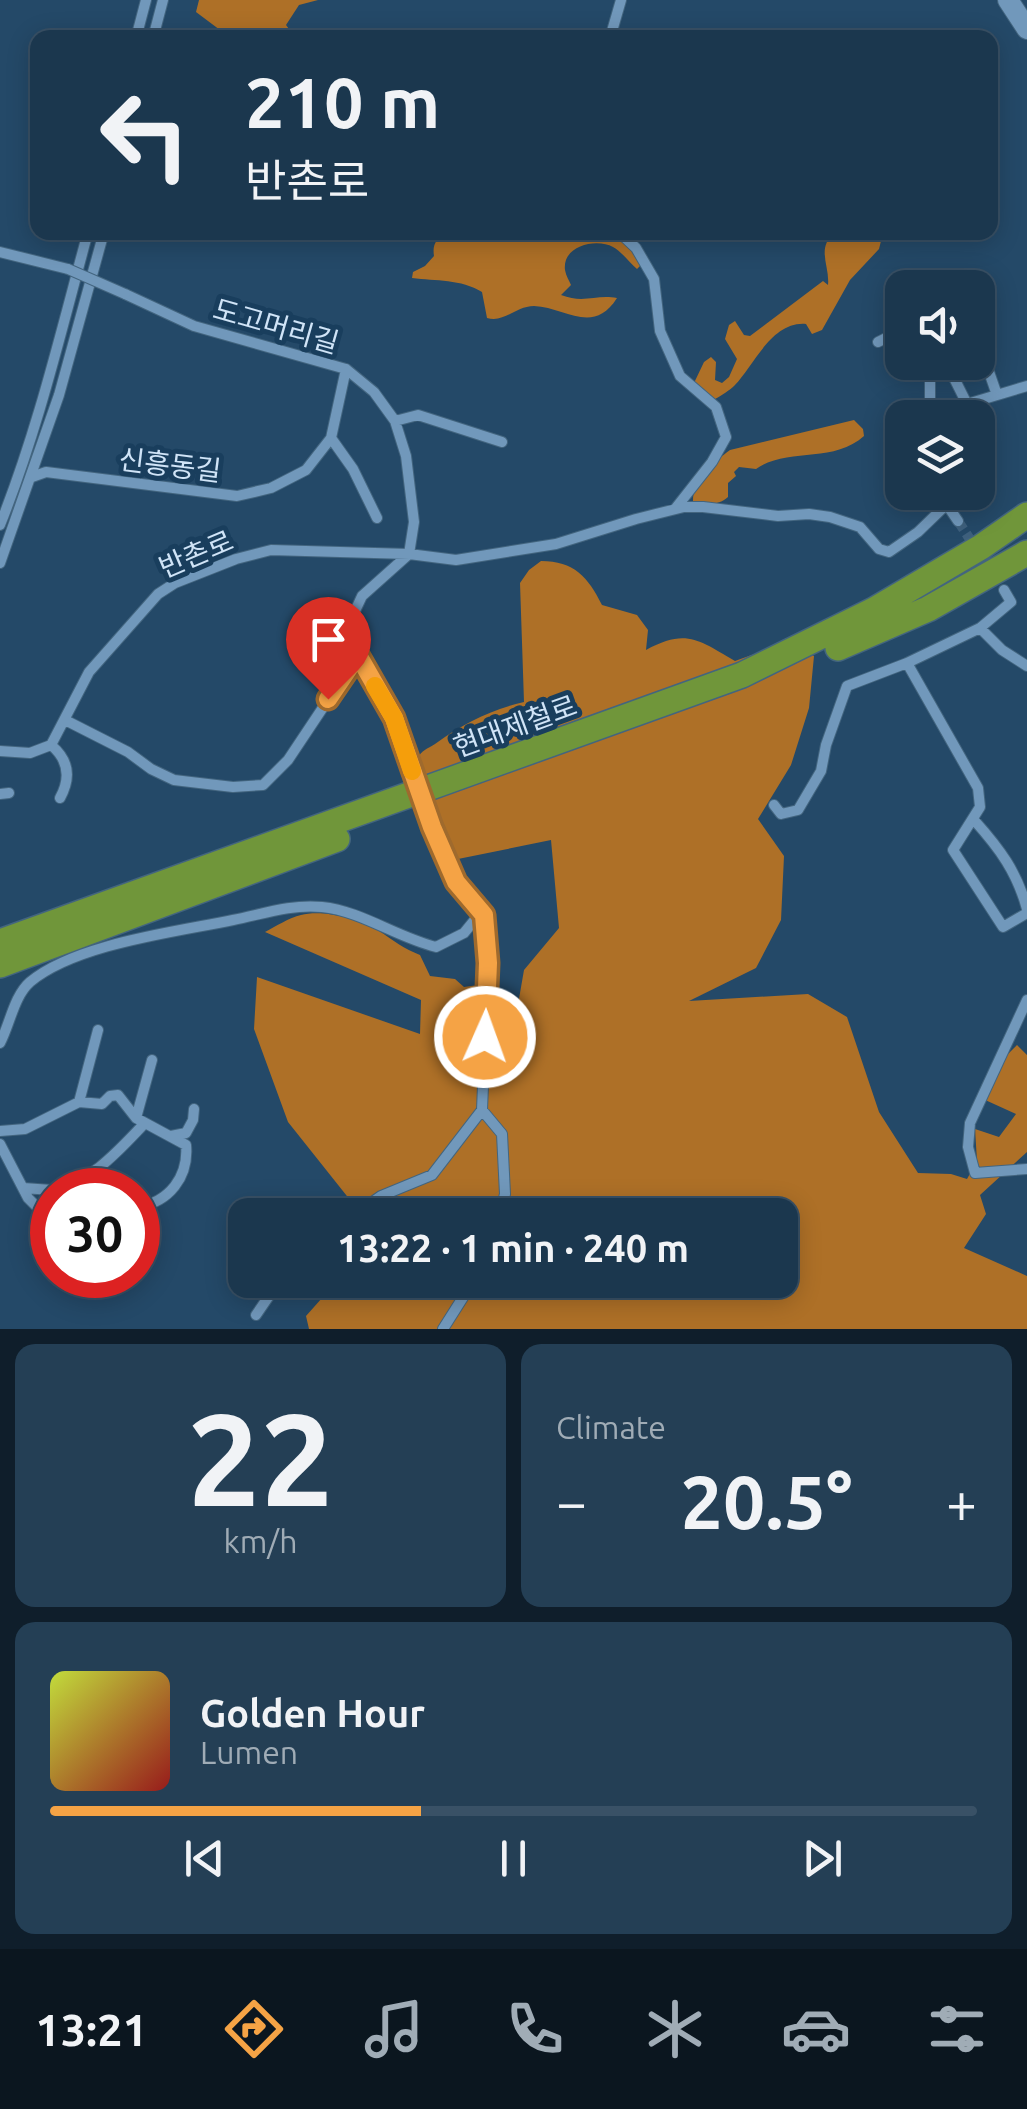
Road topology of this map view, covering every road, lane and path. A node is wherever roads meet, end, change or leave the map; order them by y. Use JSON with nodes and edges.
{"nodes":[{"id":1,"x":146,"y":0,"type":"edge"},
{"id":2,"x":162,"y":0,"type":"edge"},
{"id":3,"x":621,"y":0,"type":"edge"},
{"id":4,"x":1008,"y":0,"type":"edge"},
{"id":5,"x":1020,"y":0,"type":"edge"},
{"id":6,"x":1027,"y":11,"type":"edge"},
{"id":7,"x":1027,"y":29,"type":"edge"},
{"id":8,"x":138,"y":30,"type":"edge"},
{"id":9,"x":155,"y":30,"type":"edge"},
{"id":10,"x":612,"y":30,"type":"edge"},
{"id":11,"x":86,"y":240,"type":"edge"},
{"id":12,"x":102,"y":240,"type":"edge"},
{"id":13,"x":628,"y":240,"type":"edge"},
{"id":14,"x":0,"y":252,"type":"edge"},
{"id":15,"x":885,"y":338,"type":"edge"},
{"id":16,"x":878,"y":342,"type":"dead end"},
{"id":17,"x":346,"y":370,"type":"junction"},
{"id":18,"x":991,"y":380,"type":"edge"},
{"id":19,"x":1027,"y":386,"type":"edge"},
{"id":20,"x":996,"y":395,"type":"junction"},
{"id":21,"x":980,"y":400,"type":"edge"},
{"id":22,"x":394,"y":421,"type":"junction"},
{"id":23,"x":331,"y":438,"type":"junction"},
{"id":24,"x":502,"y":442,"type":"dead end"},
{"id":25,"x":32,"y":477,"type":"junction"},
{"id":26,"x":1027,"y":498,"type":"edge"},
{"id":27,"x":674,"y":510,"type":"junction"},
{"id":28,"x":936,"y":510,"type":"edge"},
{"id":29,"x":952,"y":510,"type":"edge"},
{"id":30,"x":1027,"y":515,"type":"edge"},
{"id":31,"x":376,"y":518,"type":"dead end"},
{"id":32,"x":958,"y":521,"type":"tunnel mouth"},
{"id":33,"x":0,"y":525,"type":"edge"},
{"id":34,"x":1027,"y":536,"type":"edge"},
{"id":35,"x":1027,"y":552,"type":"edge"},
{"id":36,"x":408,"y":554,"type":"junction"},
{"id":37,"x":0,"y":562,"type":"edge"},
{"id":38,"x":1004,"y":590,"type":"dead end"},
{"id":39,"x":980,"y":628,"type":"junction"},
{"id":40,"x":806,"y":645,"type":"junction"},
{"id":41,"x":838,"y":648,"type":"junction"},
{"id":42,"x":358,"y":655,"type":"junction"},
{"id":43,"x":907,"y":663,"type":"junction"},
{"id":44,"x":1027,"y":666,"type":"edge"},
{"id":45,"x":65,"y":720,"type":"junction"},
{"id":46,"x":50,"y":745,"type":"junction"},
{"id":47,"x":0,"y":750,"type":"edge"},
{"id":48,"x":60,"y":798,"type":"dead end"},
{"id":49,"x":774,"y":806,"type":"dead end"},
{"id":50,"x":974,"y":820,"type":"junction"},
{"id":51,"x":1027,"y":911,"type":"edge"},
{"id":52,"x":482,"y":912,"type":"junction"},
{"id":53,"x":0,"y":942,"type":"edge"},
{"id":54,"x":0,"y":965,"type":"edge"},
{"id":55,"x":1027,"y":1000,"type":"edge"},
{"id":56,"x":98,"y":1030,"type":"dead end"},
{"id":57,"x":0,"y":1043,"type":"edge"},
{"id":58,"x":152,"y":1060,"type":"dead end"},
{"id":59,"x":79,"y":1102,"type":"junction"},
{"id":60,"x":194,"y":1109,"type":"dead end"},
{"id":61,"x":482,"y":1110,"type":"junction"},
{"id":62,"x":141,"y":1120,"type":"junction"},
{"id":63,"x":0,"y":1131,"type":"edge"},
{"id":64,"x":171,"y":1136,"type":"junction"},
{"id":65,"x":0,"y":1144,"type":"edge"},
{"id":66,"x":96,"y":1168,"type":"edge"},
{"id":67,"x":1027,"y":1168,"type":"edge"},
{"id":68,"x":23,"y":1188,"type":"junction"},
{"id":69,"x":30,"y":1188,"type":"edge"},
{"id":70,"x":378,"y":1198,"type":"edge"},
{"id":71,"x":503,"y":1198,"type":"edge"},
{"id":72,"x":30,"y":1200,"type":"edge"},
{"id":73,"x":160,"y":1202,"type":"edge"},
{"id":74,"x":268,"y":1298,"type":"edge"},
{"id":75,"x":463,"y":1298,"type":"edge"},
{"id":76,"x":256,"y":1315,"type":"dead end"},
{"id":77,"x":444,"y":1329,"type":"edge"}],
"edges":[{"from":1,"to":8,"type":"street"},
{"from":2,"to":9,"type":"street"},
{"from":3,"to":10,"type":"street"},
{"from":4,"to":7,"type":"main road"},
{"from":5,"to":6,"type":"main road"},
{"from":11,"to":33,"type":"street"},
{"from":12,"to":25,"type":"street"},
{"from":13,"to":27,"type":"street"},
{"from":14,"to":17,"type":"street","name":"도고머리길","bridge":true},
{"from":15,"to":16,"type":"street"},
{"from":17,"to":22,"type":"street","name":"도고머리길"},
{"from":17,"to":23,"type":"street"},
{"from":18,"to":20,"type":"street"},
{"from":19,"to":20,"type":"street"},
{"from":20,"to":21,"type":"street"},
{"from":22,"to":24,"type":"street"},
{"from":22,"to":36,"type":"street","name":"도고머리길"},
{"from":23,"to":25,"type":"street","name":"신흥동길"},
{"from":23,"to":31,"type":"street"},
{"from":25,"to":37,"type":"street"},
{"from":26,"to":40,"type":"highway"},
{"from":27,"to":28,"type":"street"},
{"from":27,"to":36,"type":"street"},
{"from":29,"to":32,"type":"street"},
{"from":30,"to":40,"type":"highway","name":"현대제철로"},
{"from":34,"to":41,"type":"highway","name":"현대제철로"},
{"from":35,"to":41,"type":"highway"},
{"from":36,"to":42,"type":"street"},
{"from":36,"to":45,"type":"street","name":"반촌로"},
{"from":38,"to":39,"type":"street"},
{"from":39,"to":43,"type":"street"},
{"from":39,"to":44,"type":"street"},
{"from":40,"to":53,"type":"highway","name":"현대제철로"},
{"from":41,"to":54,"type":"highway","name":"현대제철로"},
{"from":42,"to":45,"type":"street"},
{"from":42,"to":52,"type":"street","bridge":true},
{"from":43,"to":49,"type":"street"},
{"from":43,"to":50,"type":"street"},
{"from":45,"to":46,"type":"street","name":"반촌로"},
{"from":46,"to":47,"type":"street"},
{"from":46,"to":48,"type":"street"},
{"from":50,"to":51,"type":"street"},
{"from":50,"to":51,"type":"street"},
{"from":52,"to":57,"type":"street"},
{"from":52,"to":61,"type":"street"},
{"from":55,"to":67,"type":"street"},
{"from":56,"to":59,"type":"street"},
{"from":58,"to":62,"type":"street"},
{"from":59,"to":62,"type":"street"},
{"from":59,"to":63,"type":"street"},
{"from":60,"to":64,"type":"street"},
{"from":61,"to":70,"type":"street"},
{"from":61,"to":71,"type":"street"},
{"from":62,"to":64,"type":"street"},
{"from":62,"to":66,"type":"street"},
{"from":64,"to":73,"type":"street"},
{"from":65,"to":68,"type":"street"},
{"from":68,"to":69,"type":"street"},
{"from":68,"to":72,"type":"street"},
{"from":74,"to":76,"type":"street"},
{"from":75,"to":77,"type":"street"}]}
